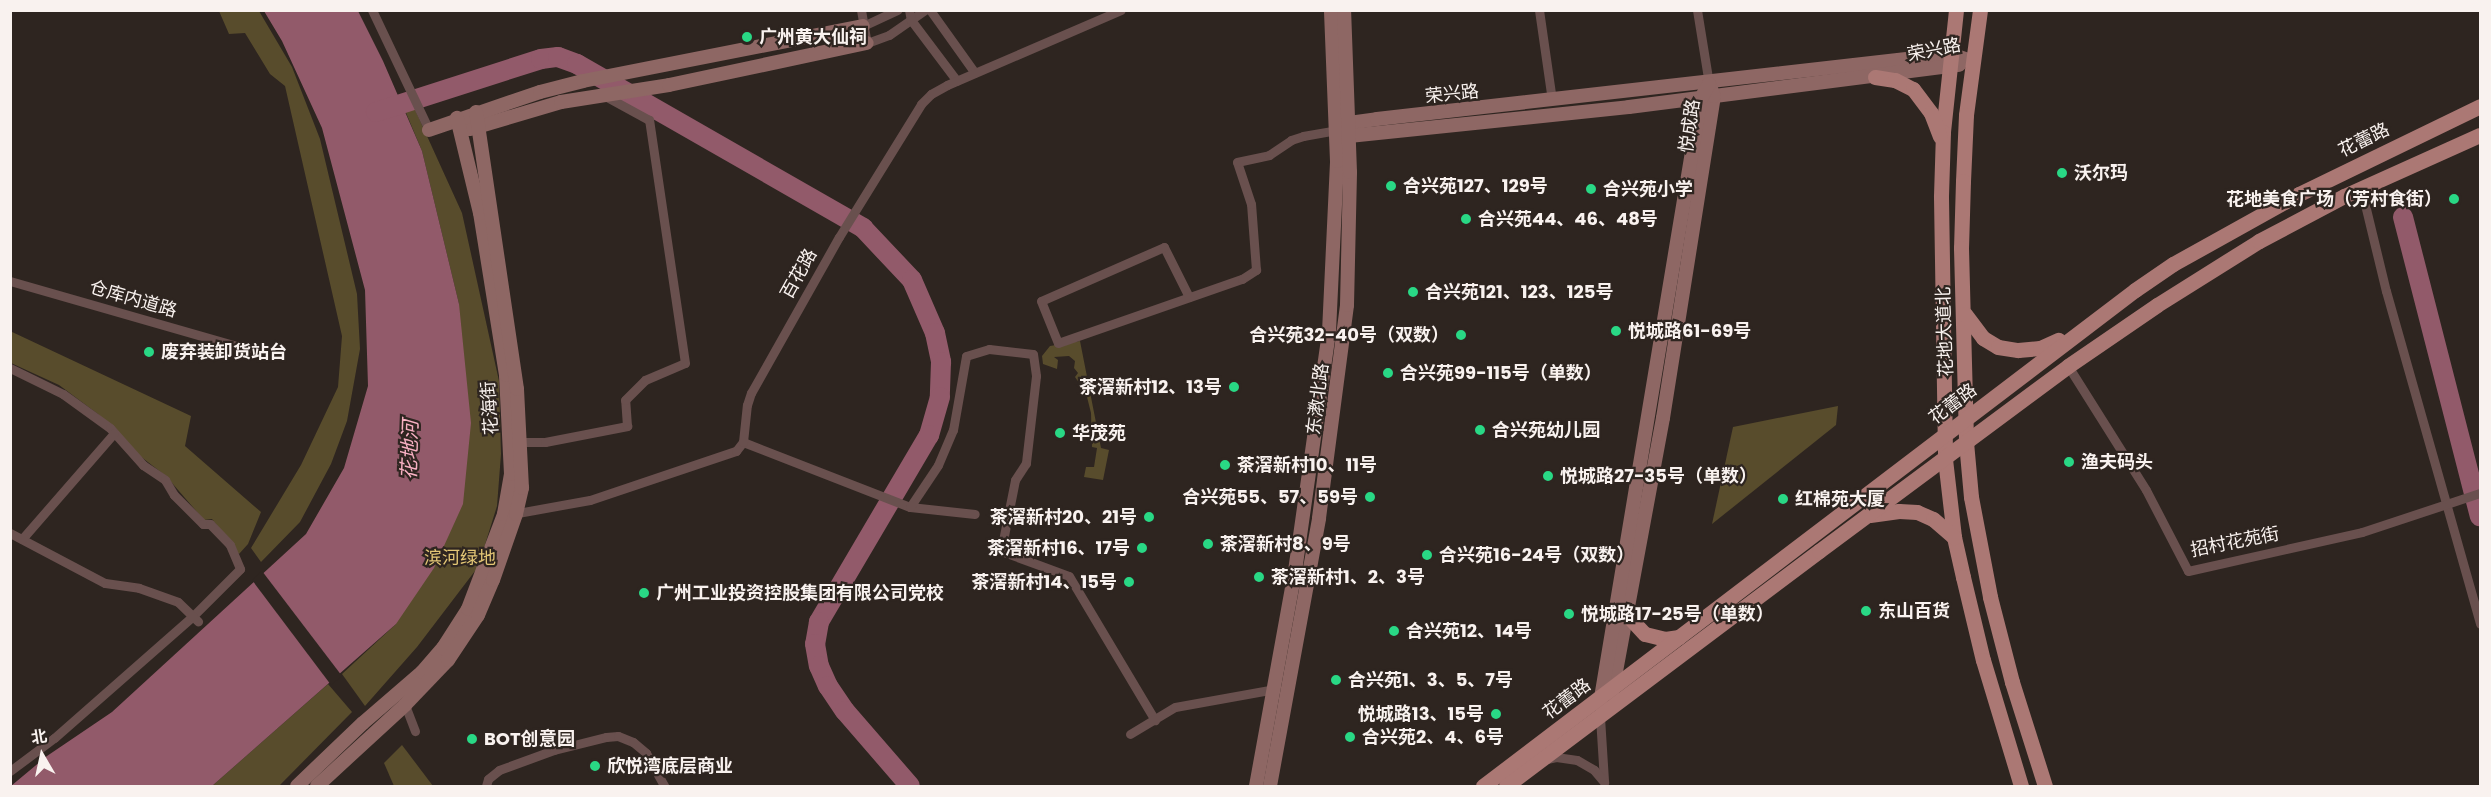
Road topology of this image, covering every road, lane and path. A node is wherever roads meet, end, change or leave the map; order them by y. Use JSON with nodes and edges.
{"nodes":[{"id":1,"x":372,"y":10,"type":"edge"},
{"id":2,"x":861,"y":10,"type":"edge"},
{"id":3,"x":897,"y":10,"type":"edge"},
{"id":4,"x":925,"y":10,"type":"edge"},
{"id":5,"x":930,"y":10,"type":"edge"},
{"id":6,"x":1121,"y":10,"type":"edge"},
{"id":7,"x":1331,"y":10,"type":"edge"},
{"id":8,"x":1344,"y":10,"type":"edge"},
{"id":9,"x":1539,"y":10,"type":"edge"},
{"id":10,"x":1697,"y":10,"type":"edge"},
{"id":11,"x":1956,"y":10,"type":"edge"},
{"id":12,"x":1980,"y":10,"type":"edge"},
{"id":13,"x":910,"y":15,"type":"edge"},
{"id":14,"x":864,"y":26,"type":"junction"},
{"id":15,"x":867,"y":43,"type":"junction"},
{"id":16,"x":1949,"y":61,"type":"junction"},
{"id":17,"x":1972,"y":61,"type":"junction"},
{"id":18,"x":975,"y":73,"type":"junction"},
{"id":19,"x":1875,"y":77,"type":"junction"},
{"id":20,"x":957,"y":81,"type":"junction"},
{"id":21,"x":1708,"y":93,"type":"junction"},
{"id":22,"x":603,"y":94,"type":"junction"},
{"id":23,"x":1552,"y":100,"type":"junction"},
{"id":24,"x":2481,"y":106,"type":"edge"},
{"id":25,"x":476,"y":112,"type":"junction"},
{"id":26,"x":457,"y":118,"type":"junction"},
{"id":27,"x":478,"y":126,"type":"junction"},
{"id":28,"x":429,"y":130,"type":"joint"},
{"id":29,"x":1345,"y":130,"type":"junction"},
{"id":30,"x":460,"y":132,"type":"junction"},
{"id":31,"x":2481,"y":135,"type":"edge"},
{"id":32,"x":1942,"y":142,"type":"junction"},
{"id":33,"x":2361,"y":188,"type":"junction"},
{"id":34,"x":10,"y":280,"type":"edge"},
{"id":35,"x":1189,"y":297,"type":"junction"},
{"id":36,"x":1965,"y":314,"type":"junction"},
{"id":37,"x":2075,"y":334,"type":"junction"},
{"id":38,"x":247,"y":349,"type":"dead end"},
{"id":39,"x":2068,"y":366,"type":"junction"},
{"id":40,"x":10,"y":368,"type":"edge"},
{"id":41,"x":1966,"y":420,"type":"junction"},
{"id":42,"x":114,"y":433,"type":"junction"},
{"id":43,"x":1944,"y":436,"type":"junction"},
{"id":44,"x":522,"y":442,"type":"junction"},
{"id":45,"x":743,"y":442,"type":"junction"},
{"id":46,"x":1966,"y":442,"type":"junction"},
{"id":47,"x":1945,"y":459,"type":"junction"},
{"id":48,"x":2481,"y":493,"type":"edge"},
{"id":49,"x":2448,"y":503,"type":"junction"},
{"id":50,"x":906,"y":505,"type":"junction"},
{"id":51,"x":510,"y":514,"type":"junction"},
{"id":52,"x":975,"y":514,"type":"dead end"},
{"id":53,"x":1867,"y":516,"type":"junction"},
{"id":54,"x":10,"y":533,"type":"edge"},
{"id":55,"x":1954,"y":537,"type":"junction"},
{"id":56,"x":22,"y":539,"type":"junction"},
{"id":57,"x":1627,"y":615,"type":"junction"},
{"id":58,"x":196,"y":618,"type":"junction"},
{"id":59,"x":2481,"y":624,"type":"edge"},
{"id":60,"x":1679,"y":637,"type":"junction"},
{"id":61,"x":1275,"y":689,"type":"junction"},
{"id":62,"x":1613,"y":689,"type":"junction"},
{"id":63,"x":1600,"y":699,"type":"junction"},
{"id":64,"x":405,"y":705,"type":"junction"},
{"id":65,"x":1600,"y":717,"type":"junction"},
{"id":66,"x":1155,"y":720,"type":"junction"},
{"id":67,"x":415,"y":731,"type":"dead end"},
{"id":68,"x":1130,"y":734,"type":"dead end"},
{"id":69,"x":1542,"y":760,"type":"junction"},
{"id":70,"x":10,"y":771,"type":"edge"},
{"id":71,"x":1605,"y":784,"type":"edge"},
{"id":72,"x":297,"y":786,"type":"edge"},
{"id":73,"x":317,"y":786,"type":"edge"},
{"id":74,"x":486,"y":786,"type":"edge"},
{"id":75,"x":664,"y":786,"type":"edge"},
{"id":76,"x":1256,"y":786,"type":"edge"},
{"id":77,"x":1270,"y":786,"type":"edge"},
{"id":78,"x":1483,"y":786,"type":"edge"},
{"id":79,"x":1506,"y":786,"type":"edge"},
{"id":80,"x":2021,"y":786,"type":"edge"},
{"id":81,"x":2045,"y":786,"type":"edge"}],
"edges":[{"from":1,"to":28,"type":"street"},
{"from":2,"to":14,"type":"street"},
{"from":3,"to":14,"type":"street"},
{"from":4,"to":13,"type":"street"},
{"from":5,"to":18,"type":"street"},
{"from":6,"to":18,"type":"street","name":"百花路"},
{"from":7,"to":29,"type":"street","name":"东漖北路"},
{"from":8,"to":29,"type":"street","name":"东漖北路"},
{"from":9,"to":23,"type":"street"},
{"from":10,"to":21,"type":"street"},
{"from":11,"to":16,"type":"main road","name":"花地大道北"},
{"from":12,"to":17,"type":"main road","name":"花地大道北"},
{"from":13,"to":15,"type":"street"},
{"from":13,"to":20,"type":"street"},
{"from":14,"to":15,"type":"street"},
{"from":14,"to":25,"type":"street"},
{"from":15,"to":22,"type":"street"},
{"from":16,"to":17,"type":"street","name":"荣兴路"},
{"from":16,"to":19,"type":"street","name":"荣兴路"},
{"from":16,"to":21,"type":"street","name":"荣兴路"},
{"from":16,"to":32,"type":"main road","name":"花地大道北"},
{"from":17,"to":36,"type":"main road","name":"花地大道北"},
{"from":18,"to":20,"type":"street","name":"百花路"},
{"from":19,"to":21,"type":"street","name":"荣兴路"},
{"from":19,"to":32,"type":"main road"},
{"from":20,"to":45,"type":"street","name":"百花路"},
{"from":21,"to":23,"type":"street","name":"荣兴路"},
{"from":21,"to":29,"type":"street","name":"荣兴路"},
{"from":21,"to":57,"type":"street","name":"悦成路"},
{"from":21,"to":63,"type":"street","name":"悦成路"},
{"from":22,"to":27,"type":"street"},
{"from":22,"to":44,"type":"street"},
{"from":23,"to":29,"type":"street","name":"荣兴路"},
{"from":24,"to":37,"type":"main road","name":"花蕾路"},
{"from":25,"to":26,"type":"street"},
{"from":25,"to":27,"type":"street","name":"花海街"},
{"from":26,"to":28,"type":"street"},
{"from":26,"to":30,"type":"street","name":"花海街"},
{"from":27,"to":30,"type":"street"},
{"from":27,"to":44,"type":"street","name":"花海街"},
{"from":29,"to":35,"type":"street"},
{"from":29,"to":61,"type":"street","name":"东漖北路"},
{"from":29,"to":77,"type":"street","name":"东漖北路"},
{"from":30,"to":51,"type":"street","name":"花海街"},
{"from":31,"to":33,"type":"main road","name":"花蕾路"},
{"from":32,"to":43,"type":"main road","name":"花地大道北"},
{"from":33,"to":39,"type":"main road","name":"花蕾路"},
{"from":33,"to":49,"type":"street"},
{"from":34,"to":38,"type":"street","name":"仓库内道路"},
{"from":35,"to":35,"type":"street"},
{"from":36,"to":37,"type":"main road"},
{"from":36,"to":41,"type":"main road","name":"花地大道北"},
{"from":37,"to":41,"type":"main road","name":"花蕾路"},
{"from":39,"to":46,"type":"main road","name":"花蕾路"},
{"from":39,"to":49,"type":"street","name":"招村花苑街"},
{"from":40,"to":42,"type":"street"},
{"from":41,"to":43,"type":"main road","name":"花蕾路"},
{"from":41,"to":46,"type":"main road","name":"花地大道北"},
{"from":42,"to":56,"type":"street"},
{"from":42,"to":58,"type":"street"},
{"from":43,"to":47,"type":"main road","name":"花地大道北"},
{"from":43,"to":60,"type":"main road","name":"花蕾路"},
{"from":44,"to":51,"type":"street","name":"花海街"},
{"from":45,"to":50,"type":"street"},
{"from":45,"to":51,"type":"street"},
{"from":46,"to":47,"type":"main road","name":"花蕾路"},
{"from":46,"to":81,"type":"main road","name":"花地大道北"},
{"from":47,"to":53,"type":"main road","name":"花蕾路"},
{"from":47,"to":55,"type":"main road","name":"花地大道北"},
{"from":48,"to":49,"type":"street","name":"招村花苑街"},
{"from":49,"to":59,"type":"street"},
{"from":50,"to":52,"type":"street"},
{"from":50,"to":66,"type":"street"},
{"from":51,"to":64,"type":"street","name":"花海街"},
{"from":51,"to":72,"type":"street","name":"花海街"},
{"from":53,"to":55,"type":"main road"},
{"from":53,"to":65,"type":"main road","name":"花蕾路"},
{"from":54,"to":56,"type":"street"},
{"from":55,"to":80,"type":"main road","name":"花地大道北"},
{"from":56,"to":58,"type":"street"},
{"from":57,"to":60,"type":"main road"},
{"from":57,"to":62,"type":"street","name":"悦成路"},
{"from":58,"to":70,"type":"street"},
{"from":60,"to":62,"type":"main road","name":"花蕾路"},
{"from":61,"to":66,"type":"street"},
{"from":61,"to":76,"type":"street","name":"东漖北路"},
{"from":62,"to":63,"type":"main road","name":"花蕾路"},
{"from":62,"to":65,"type":"street","name":"悦成路"},
{"from":63,"to":65,"type":"street","name":"悦成路"},
{"from":63,"to":78,"type":"main road","name":"花蕾路"},
{"from":64,"to":67,"type":"street"},
{"from":64,"to":73,"type":"street","name":"花海街"},
{"from":65,"to":69,"type":"main road","name":"花蕾路"},
{"from":65,"to":71,"type":"street"},
{"from":66,"to":68,"type":"street"},
{"from":69,"to":71,"type":"street"},
{"from":69,"to":79,"type":"main road","name":"花蕾路"},
{"from":74,"to":75,"type":"street"}]}
